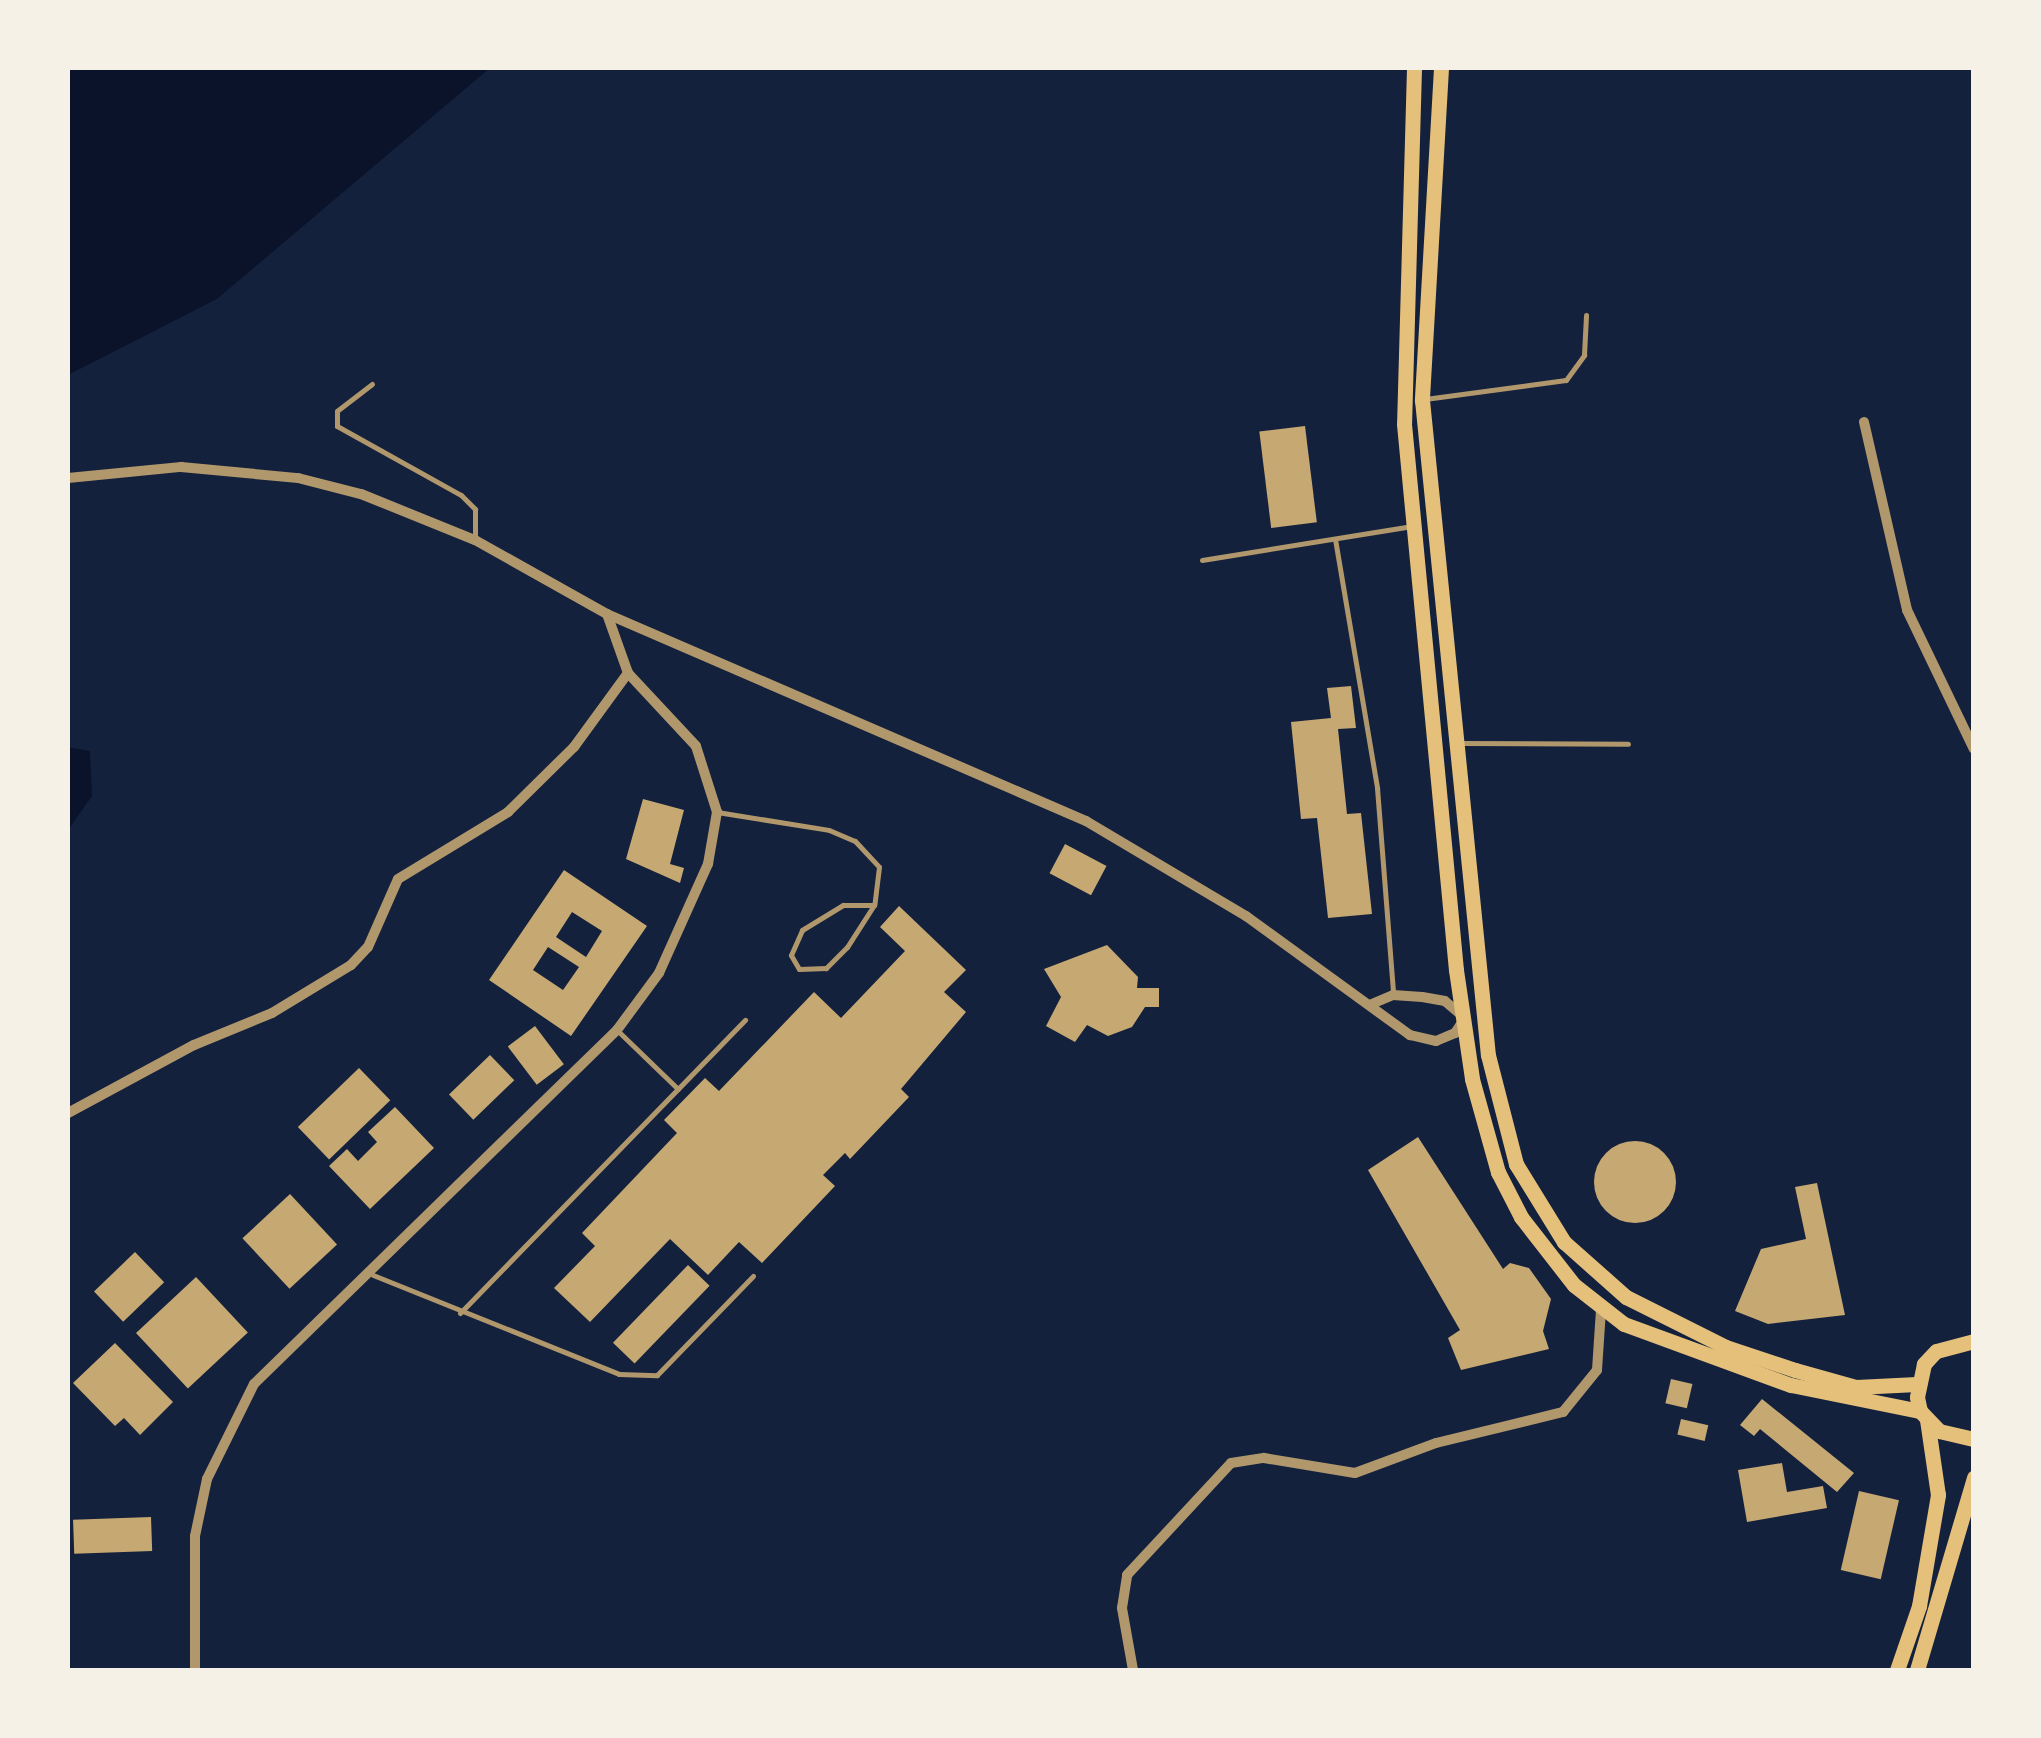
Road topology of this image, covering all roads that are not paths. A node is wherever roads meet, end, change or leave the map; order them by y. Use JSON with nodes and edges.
{"nodes":[{"id":1,"x":1412,"y":68,"type":"edge"},
{"id":2,"x":1441,"y":68,"type":"edge"},
{"id":3,"x":1449,"y":68,"type":"edge"},
{"id":4,"x":1438,"y":93,"type":"junction"},
{"id":5,"x":1586,"y":315,"type":"dead end"},
{"id":6,"x":372,"y":384,"type":"dead end"},
{"id":7,"x":1422,"y":400,"type":"junction"},
{"id":8,"x":1864,"y":422,"type":"dead end"},
{"id":9,"x":68,"y":478,"type":"edge"},
{"id":10,"x":1415,"y":526,"type":"junction"},
{"id":11,"x":1335,"y":539,"type":"junction"},
{"id":12,"x":475,"y":540,"type":"junction"},
{"id":13,"x":1202,"y":560,"type":"dead end"},
{"id":14,"x":608,"y":614,"type":"junction"},
{"id":15,"x":628,"y":673,"type":"junction"},
{"id":16,"x":1454,"y":743,"type":"junction"},
{"id":17,"x":1628,"y":744,"type":"dead end"},
{"id":18,"x":1974,"y":749,"type":"edge"},
{"id":19,"x":718,"y":812,"type":"junction"},
{"id":20,"x":874,"y":905,"type":"junction"},
{"id":21,"x":1393,"y":995,"type":"junction"},
{"id":22,"x":1372,"y":1004,"type":"junction"},
{"id":23,"x":1464,"y":1018,"type":"junction"},
{"id":24,"x":745,"y":1020,"type":"dead end"},
{"id":25,"x":617,"y":1030,"type":"junction"},
{"id":26,"x":678,"y":1089,"type":"junction"},
{"id":27,"x":68,"y":1113,"type":"edge"},
{"id":28,"x":373,"y":1275,"type":"junction"},
{"id":29,"x":753,"y":1276,"type":"dead end"},
{"id":30,"x":1601,"y":1310,"type":"junction"},
{"id":31,"x":460,"y":1313,"type":"junction"},
{"id":32,"x":1972,"y":1338,"type":"edge"},
{"id":33,"x":1917,"y":1384,"type":"junction"},
{"id":34,"x":1923,"y":1416,"type":"junction"},
{"id":35,"x":1974,"y":1438,"type":"edge"},
{"id":36,"x":1974,"y":1478,"type":"edge"},
{"id":37,"x":194,"y":1670,"type":"edge"},
{"id":38,"x":1133,"y":1670,"type":"edge"},
{"id":39,"x":1897,"y":1670,"type":"edge"},
{"id":40,"x":1917,"y":1670,"type":"edge"}],
"edges":[{"from":1,"to":10,"type":"main road"},
{"from":2,"to":4,"type":"main road"},
{"from":3,"to":4,"type":"main road"},
{"from":4,"to":7,"type":"main road"},
{"from":5,"to":7,"type":"lane"},
{"from":6,"to":12,"type":"lane"},
{"from":7,"to":16,"type":"main road"},
{"from":8,"to":18,"type":"street"},
{"from":9,"to":12,"type":"street"},
{"from":10,"to":11,"type":"lane"},
{"from":10,"to":23,"type":"main road"},
{"from":11,"to":13,"type":"lane"},
{"from":11,"to":21,"type":"lane"},
{"from":12,"to":14,"type":"street"},
{"from":14,"to":15,"type":"street"},
{"from":14,"to":22,"type":"street"},
{"from":15,"to":19,"type":"street"},
{"from":15,"to":27,"type":"street"},
{"from":16,"to":17,"type":"lane"},
{"from":16,"to":33,"type":"main road"},
{"from":19,"to":20,"type":"lane"},
{"from":19,"to":25,"type":"street"},
{"from":20,"to":20,"type":"lane"},
{"from":21,"to":22,"type":"street"},
{"from":21,"to":23,"type":"street"},
{"from":22,"to":23,"type":"street"},
{"from":23,"to":30,"type":"main road"},
{"from":24,"to":26,"type":"lane"},
{"from":25,"to":26,"type":"lane"},
{"from":25,"to":28,"type":"street"},
{"from":26,"to":31,"type":"lane"},
{"from":28,"to":31,"type":"lane"},
{"from":28,"to":37,"type":"street"},
{"from":29,"to":31,"type":"lane"},
{"from":30,"to":34,"type":"main road"},
{"from":30,"to":38,"type":"street"},
{"from":32,"to":33,"type":"main road"},
{"from":33,"to":34,"type":"main road"},
{"from":34,"to":35,"type":"main road"},
{"from":34,"to":39,"type":"main road"},
{"from":36,"to":40,"type":"main road"}]}
